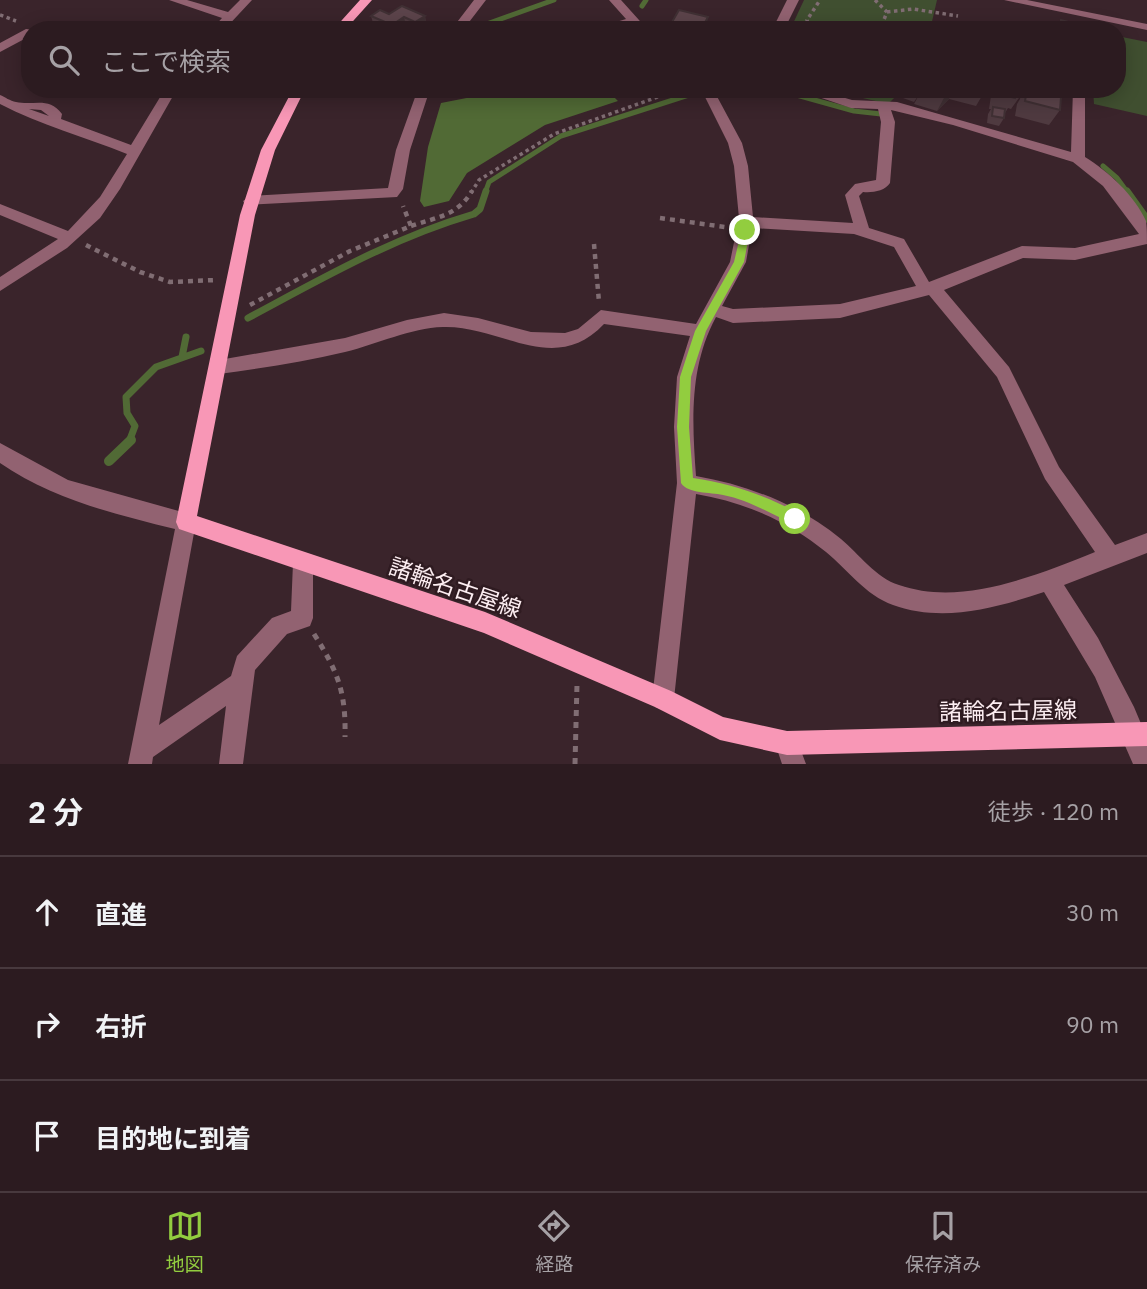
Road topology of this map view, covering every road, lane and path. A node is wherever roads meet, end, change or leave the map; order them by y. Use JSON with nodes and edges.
{"nodes":[{"id":1,"x":175,"y":0,"type":"edge"},
{"id":2,"x":246,"y":0,"type":"edge"},
{"id":3,"x":366,"y":0,"type":"edge"},
{"id":4,"x":480,"y":0,"type":"edge"},
{"id":5,"x":615,"y":0,"type":"edge"},
{"id":6,"x":793,"y":0,"type":"edge"},
{"id":7,"x":820,"y":0,"type":"edge"},
{"id":8,"x":875,"y":0,"type":"edge"},
{"id":9,"x":1010,"y":0,"type":"edge"},
{"id":10,"x":1080,"y":0,"type":"edge"},
{"id":11,"x":887,"y":12,"type":"junction"},
{"id":12,"x":1079,"y":14,"type":"junction"},
{"id":13,"x":228,"y":16,"type":"junction"},
{"id":14,"x":958,"y":16,"type":"dead end"},
{"id":15,"x":633,"y":20,"type":"joint"},
{"id":16,"x":224,"y":21,"type":"edge"},
{"id":17,"x":347,"y":21,"type":"edge"},
{"id":18,"x":464,"y":21,"type":"edge"},
{"id":19,"x":629,"y":21,"type":"edge"},
{"id":20,"x":782,"y":21,"type":"edge"},
{"id":21,"x":807,"y":21,"type":"edge"},
{"id":22,"x":883,"y":21,"type":"edge"},
{"id":23,"x":1079,"y":21,"type":"edge"},
{"id":24,"x":1116,"y":21,"type":"edge"},
{"id":25,"x":1126,"y":23,"type":"edge"},
{"id":26,"x":1147,"y":27,"type":"edge"},
{"id":27,"x":21,"y":36,"type":"edge"},
{"id":28,"x":0,"y":48,"type":"edge"},
{"id":29,"x":165,"y":98,"type":"edge"},
{"id":30,"x":294,"y":98,"type":"edge"},
{"id":31,"x":421,"y":98,"type":"edge"},
{"id":32,"x":655,"y":98,"type":"edge"},
{"id":33,"x":712,"y":98,"type":"edge"},
{"id":34,"x":831,"y":98,"type":"edge"},
{"id":35,"x":1079,"y":98,"type":"edge"},
{"id":36,"x":0,"y":99,"type":"edge"},
{"id":37,"x":884,"y":106,"type":"junction"},
{"id":38,"x":133,"y":151,"type":"junction"},
{"id":39,"x":1078,"y":159,"type":"junction"},
{"id":40,"x":392,"y":193,"type":"junction"},
{"id":41,"x":250,"y":201,"type":"junction"},
{"id":42,"x":0,"y":209,"type":"edge"},
{"id":43,"x":660,"y":218,"type":"dead end"},
{"id":44,"x":411,"y":226,"type":"junction"},
{"id":45,"x":746,"y":226,"type":"junction"},
{"id":46,"x":862,"y":231,"type":"junction"},
{"id":47,"x":1147,"y":236,"type":"edge"},
{"id":48,"x":69,"y":237,"type":"junction"},
{"id":49,"x":594,"y":244,"type":"dead end"},
{"id":50,"x":219,"y":279,"type":"dead end"},
{"id":51,"x":0,"y":285,"type":"edge"},
{"id":52,"x":929,"y":288,"type":"junction"},
{"id":53,"x":246,"y":307,"type":"dead end"},
{"id":54,"x":713,"y":310,"type":"junction"},
{"id":55,"x":601,"y":317,"type":"junction"},
{"id":56,"x":700,"y":331,"type":"junction"},
{"id":57,"x":219,"y":367,"type":"junction"},
{"id":58,"x":0,"y":452,"type":"edge"},
{"id":59,"x":687,"y":483,"type":"junction"},
{"id":60,"x":186,"y":522,"type":"junction"},
{"id":61,"x":1147,"y":543,"type":"edge"},
{"id":62,"x":1111,"y":556,"type":"junction"},
{"id":63,"x":303,"y":563,"type":"junction"},
{"id":64,"x":1049,"y":580,"type":"junction"},
{"id":65,"x":302,"y":618,"type":"junction"},
{"id":66,"x":578,"y":662,"type":"junction"},
{"id":67,"x":240,"y":683,"type":"junction"},
{"id":68,"x":663,"y":699,"type":"junction"},
{"id":69,"x":1141,"y":734,"type":"edge"},
{"id":70,"x":345,"y":737,"type":"dead end"},
{"id":71,"x":791,"y":753,"type":"edge"},
{"id":72,"x":141,"y":758,"type":"edge"},
{"id":73,"x":231,"y":764,"type":"edge"},
{"id":74,"x":575,"y":764,"type":"edge"},
{"id":75,"x":1145,"y":764,"type":"edge"}],
"edges":[{"from":1,"to":13,"type":"street"},
{"from":2,"to":13,"type":"street"},
{"from":3,"to":17,"type":"main road"},
{"from":4,"to":18,"type":"street"},
{"from":5,"to":15,"type":"street"},
{"from":6,"to":20,"type":"street"},
{"from":7,"to":21,"type":"path"},
{"from":8,"to":11,"type":"path"},
{"from":9,"to":12,"type":"street"},
{"from":10,"to":12,"type":"street"},
{"from":11,"to":14,"type":"path"},
{"from":11,"to":22,"type":"path"},
{"from":12,"to":23,"type":"street"},
{"from":12,"to":24,"type":"street"},
{"from":13,"to":16,"type":"street"},
{"from":15,"to":19,"type":"street"},
{"from":25,"to":26,"type":"street"},
{"from":27,"to":28,"type":"street"},
{"from":29,"to":38,"type":"street"},
{"from":30,"to":41,"type":"main road"},
{"from":31,"to":40,"type":"street"},
{"from":32,"to":44,"type":"path"},
{"from":33,"to":45,"type":"street"},
{"from":34,"to":37,"type":"street"},
{"from":35,"to":39,"type":"street"},
{"from":36,"to":38,"type":"street"},
{"from":37,"to":39,"type":"street"},
{"from":37,"to":46,"type":"street"},
{"from":38,"to":48,"type":"street"},
{"from":39,"to":47,"type":"street"},
{"from":40,"to":41,"type":"street"},
{"from":40,"to":44,"type":"path"},
{"from":41,"to":57,"type":"main road"},
{"from":42,"to":48,"type":"street"},
{"from":43,"to":45,"type":"path"},
{"from":44,"to":53,"type":"path"},
{"from":45,"to":46,"type":"street"},
{"from":45,"to":54,"type":"street"},
{"from":46,"to":52,"type":"street"},
{"from":47,"to":52,"type":"street"},
{"from":48,"to":50,"type":"path"},
{"from":48,"to":51,"type":"street"},
{"from":49,"to":55,"type":"path"},
{"from":52,"to":54,"type":"street"},
{"from":52,"to":62,"type":"street"},
{"from":54,"to":56,"type":"street"},
{"from":55,"to":56,"type":"street"},
{"from":55,"to":57,"type":"street"},
{"from":56,"to":59,"type":"street"},
{"from":57,"to":60,"type":"main road"},
{"from":58,"to":60,"type":"street"},
{"from":59,"to":64,"type":"street"},
{"from":59,"to":68,"type":"street"},
{"from":60,"to":63,"type":"main road","name":"諸輪名古屋線"},
{"from":60,"to":72,"type":"street"},
{"from":61,"to":62,"type":"street"},
{"from":62,"to":64,"type":"street"},
{"from":63,"to":65,"type":"street"},
{"from":63,"to":66,"type":"main road","name":"諸輪名古屋線"},
{"from":64,"to":69,"type":"street"},
{"from":65,"to":67,"type":"street"},
{"from":65,"to":70,"type":"path"},
{"from":66,"to":68,"type":"main road","name":"諸輪名古屋線"},
{"from":66,"to":74,"type":"path"},
{"from":67,"to":72,"type":"street"},
{"from":67,"to":73,"type":"street"},
{"from":68,"to":71,"type":"main road","name":"諸輪名古屋線"},
{"from":69,"to":71,"type":"main road","name":"諸輪名古屋線"},
{"from":69,"to":75,"type":"street"}]}
